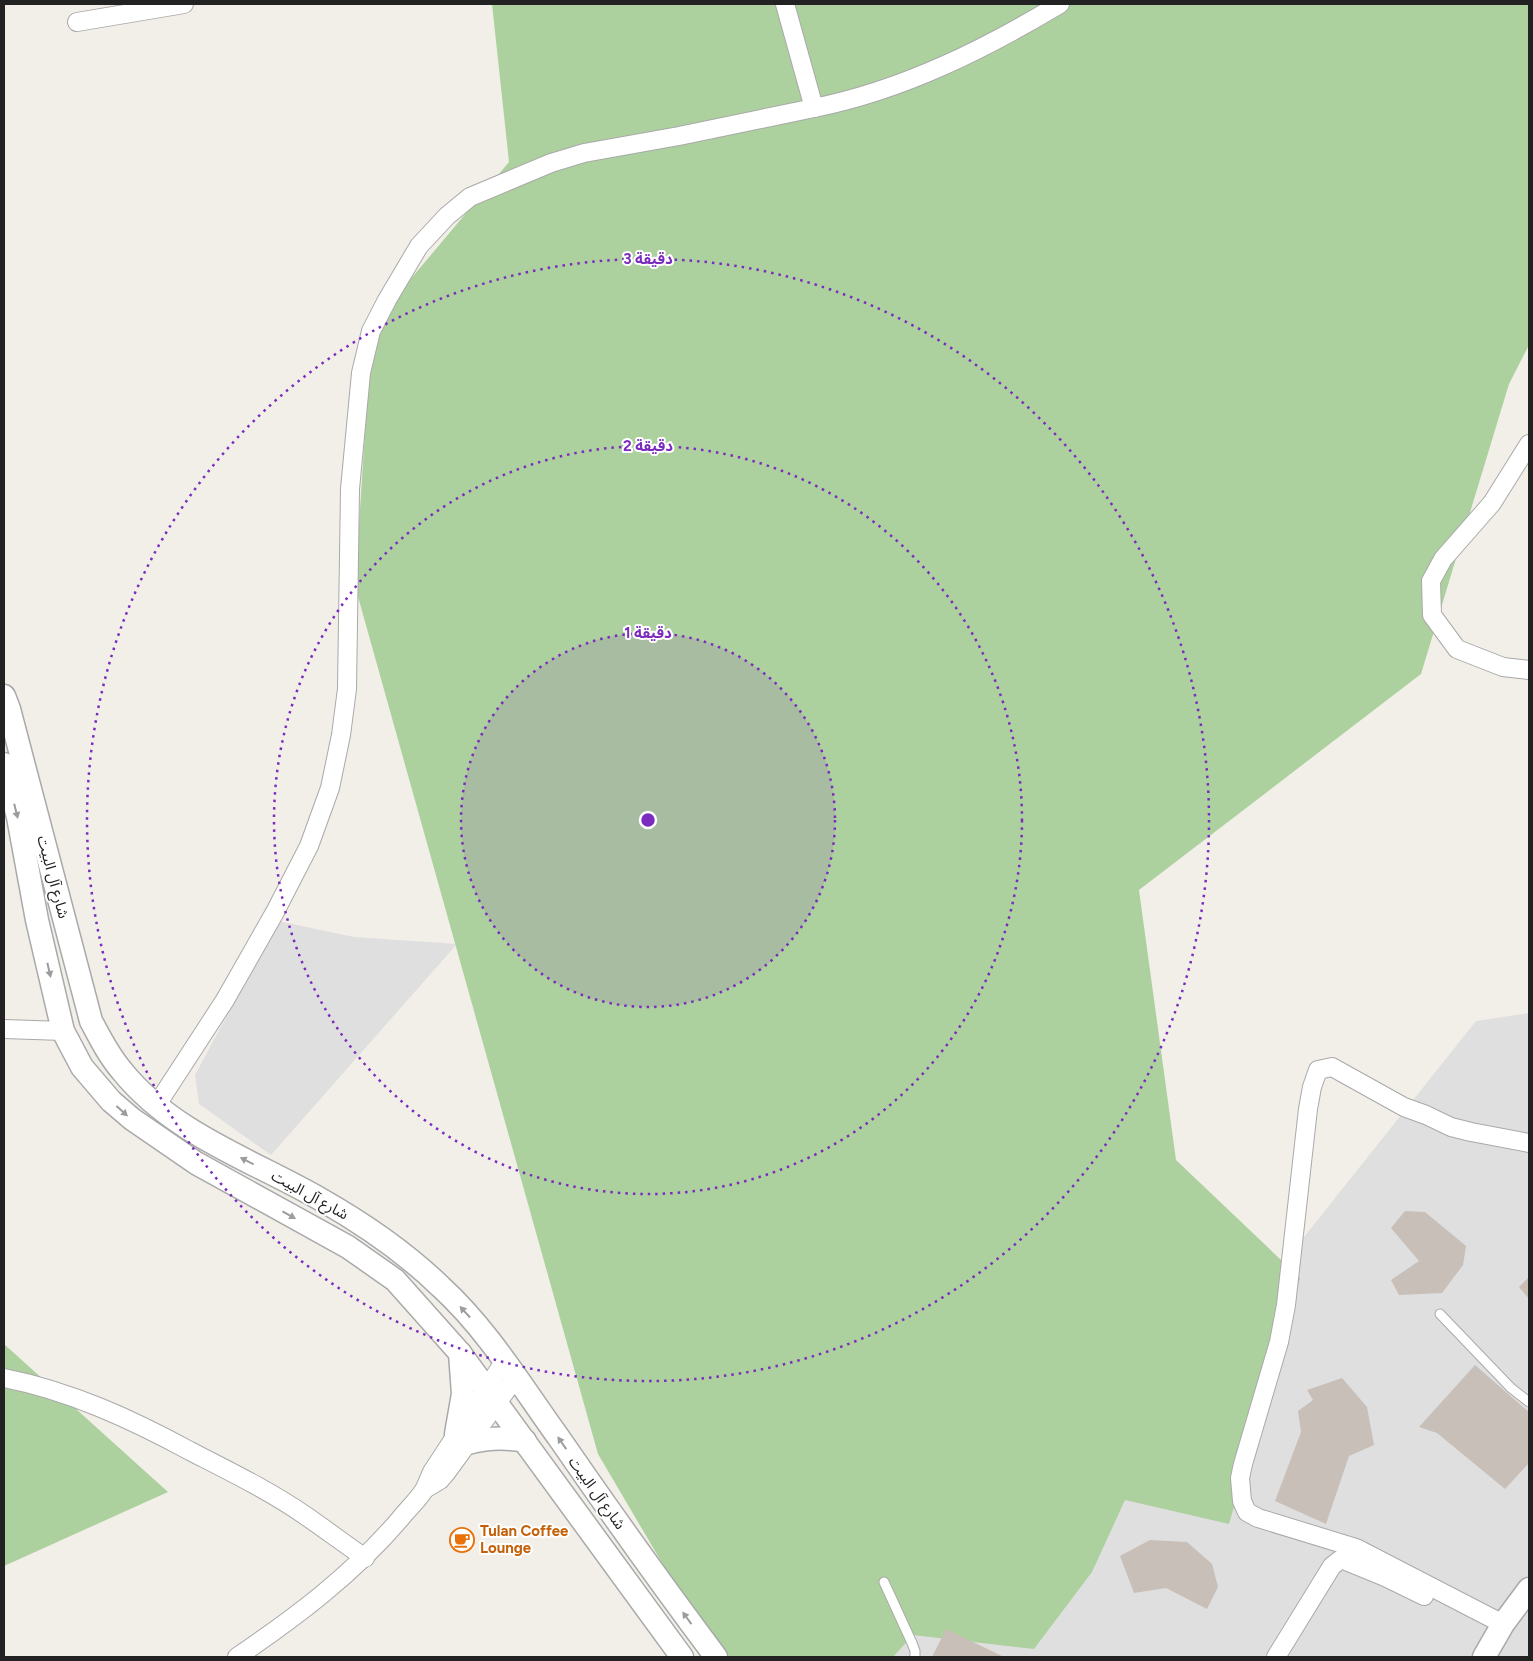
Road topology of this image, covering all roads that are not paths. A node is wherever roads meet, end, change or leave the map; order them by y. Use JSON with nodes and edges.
{"nodes":[{"id":1,"x":184,"y":4,"type":"edge"},
{"id":2,"x":785,"y":4,"type":"edge"},
{"id":3,"x":1060,"y":4,"type":"edge"},
{"id":4,"x":77,"y":22,"type":"dead end"},
{"id":5,"x":814,"y":108,"type":"junction"},
{"id":6,"x":1529,"y":444,"type":"edge"},
{"id":7,"x":1529,"y":670,"type":"edge"},
{"id":8,"x":4,"y":696,"type":"edge"},
{"id":9,"x":4,"y":764,"type":"edge"},
{"id":10,"x":4,"y":1029,"type":"edge"},
{"id":11,"x":63,"y":1031,"type":"junction"},
{"id":12,"x":156,"y":1106,"type":"junction"},
{"id":13,"x":1529,"y":1143,"type":"edge"},
{"id":14,"x":1440,"y":1314,"type":"dead end"},
{"id":15,"x":460,"y":1353,"type":"junction"},
{"id":16,"x":510,"y":1370,"type":"junction"},
{"id":17,"x":4,"y":1378,"type":"edge"},
{"id":18,"x":492,"y":1395,"type":"junction"},
{"id":19,"x":1529,"y":1402,"type":"edge"},
{"id":20,"x":462,"y":1439,"type":"junction"},
{"id":21,"x":525,"y":1441,"type":"junction"},
{"id":22,"x":365,"y":1558,"type":"junction"},
{"id":23,"x":884,"y":1582,"type":"dead end"},
{"id":24,"x":1529,"y":1589,"type":"edge"},
{"id":25,"x":1501,"y":1628,"type":"junction"},
{"id":26,"x":237,"y":1657,"type":"edge"},
{"id":27,"x":682,"y":1657,"type":"edge"},
{"id":28,"x":716,"y":1657,"type":"edge"},
{"id":29,"x":915,"y":1657,"type":"edge"},
{"id":30,"x":1276,"y":1657,"type":"edge"},
{"id":31,"x":1484,"y":1657,"type":"edge"}],
"edges":[{"from":1,"to":4,"type":"street"},
{"from":2,"to":5,"type":"street"},
{"from":3,"to":5,"type":"street"},
{"from":5,"to":12,"type":"street"},
{"from":6,"to":7,"type":"street"},
{"from":8,"to":12,"type":"street","name":"شارع آل البيت"},
{"from":9,"to":11,"type":"street","name":"شارع آل البيت","one_way":true},
{"from":10,"to":11,"type":"street"},
{"from":11,"to":15,"type":"street","name":"شارع آل البيت","one_way":true},
{"from":16,"to":12,"type":"street","name":"شارع آل البيت","one_way":true},
{"from":13,"to":25,"type":"street"},
{"from":14,"to":19,"type":"lane"},
{"from":15,"to":18,"type":"street","name":"شارع آل البيت"},
{"from":15,"to":20,"type":"street"},
{"from":16,"to":18,"type":"street"},
{"from":28,"to":16,"type":"street","name":"شارع آل البيت","one_way":true},
{"from":17,"to":22,"type":"street"},
{"from":18,"to":20,"type":"street"},
{"from":18,"to":21,"type":"street","name":"شارع آل البيت"},
{"from":20,"to":21,"type":"street"},
{"from":20,"to":22,"type":"street"},
{"from":21,"to":27,"type":"street","name":"شارع آل البيت"},
{"from":22,"to":26,"type":"street"},
{"from":23,"to":29,"type":"lane"},
{"from":24,"to":25,"type":"street"},
{"from":25,"to":30,"type":"street"},
{"from":25,"to":31,"type":"street"}]}
